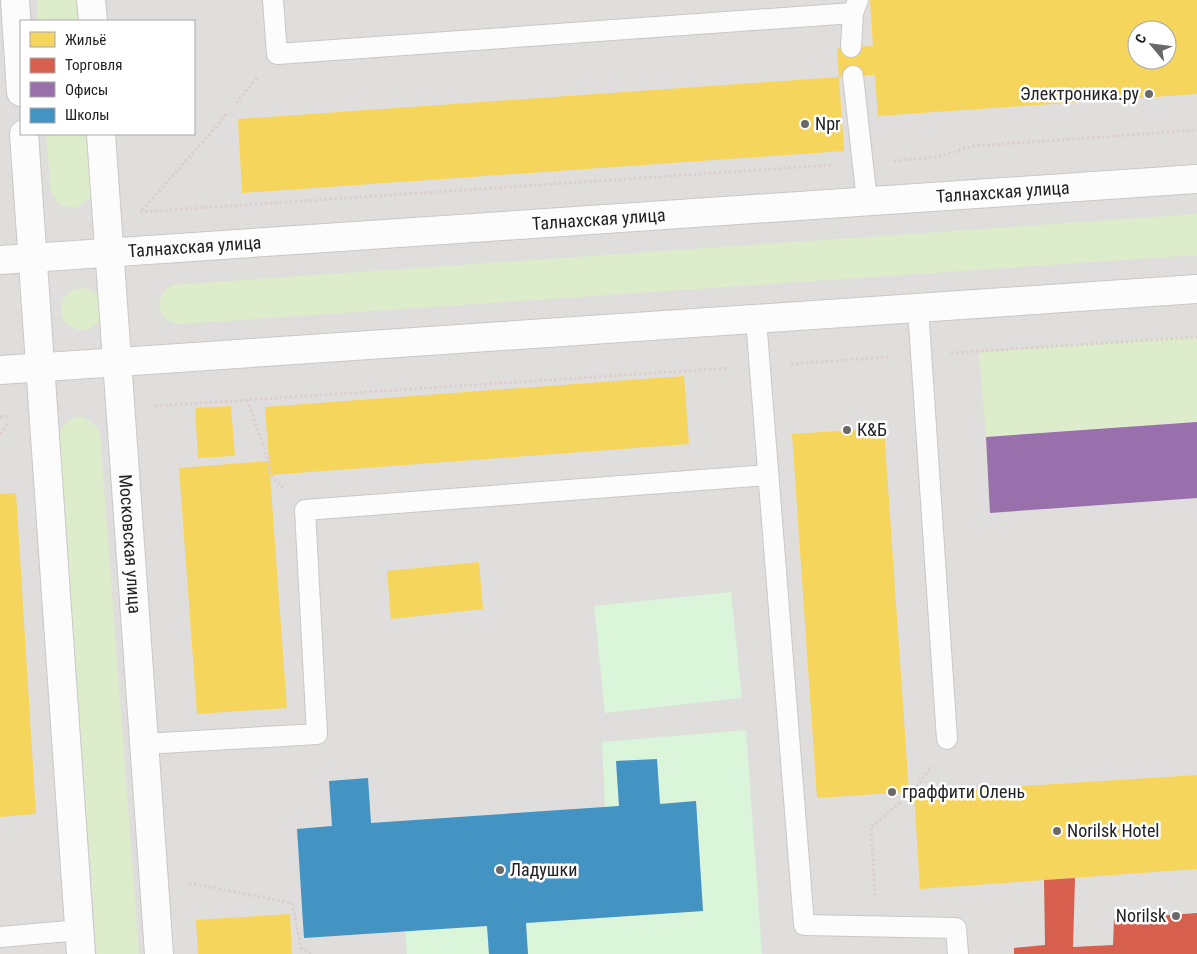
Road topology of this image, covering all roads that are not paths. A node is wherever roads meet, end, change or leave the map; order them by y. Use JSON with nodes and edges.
{"nodes":[{"id":1,"x":15,"y":0,"type":"edge"},
{"id":2,"x":91,"y":0,"type":"edge"},
{"id":3,"x":273,"y":0,"type":"edge"},
{"id":4,"x":856,"y":6,"type":"edge"},
{"id":5,"x":93,"y":20,"type":"edge"},
{"id":6,"x":851,"y":47,"type":"dead end"},
{"id":7,"x":853,"y":76,"type":"dead end"},
{"id":8,"x":20,"y":77,"type":"edge"},
{"id":9,"x":24,"y":135,"type":"edge"},
{"id":10,"x":101,"y":135,"type":"edge"},
{"id":11,"x":1197,"y":179,"type":"edge"},
{"id":12,"x":866,"y":201,"type":"junction"},
{"id":13,"x":109,"y":252,"type":"junction"},
{"id":14,"x":32,"y":257,"type":"junction"},
{"id":15,"x":0,"y":260,"type":"edge"},
{"id":16,"x":1197,"y":289,"type":"edge"},
{"id":17,"x":918,"y":308,"type":"junction"},
{"id":18,"x":756,"y":319,"type":"junction"},
{"id":19,"x":117,"y":362,"type":"junction"},
{"id":20,"x":41,"y":367,"type":"junction"},
{"id":21,"x":0,"y":370,"type":"edge"},
{"id":22,"x":767,"y":475,"type":"junction"},
{"id":23,"x":947,"y":739,"type":"road end"},
{"id":24,"x":144,"y":744,"type":"junction"},
{"id":25,"x":0,"y":937,"type":"edge"},
{"id":26,"x":80,"y":942,"type":"edge"},
{"id":27,"x":159,"y":954,"type":"edge"},
{"id":28,"x":958,"y":954,"type":"edge"}],
"edges":[{"from":1,"to":8,"type":"street"},
{"from":2,"to":5,"type":"street"},
{"from":3,"to":4,"type":"lane"},
{"from":4,"to":6,"type":"lane"},
{"from":7,"to":12,"type":"lane"},
{"from":9,"to":14,"type":"street"},
{"from":10,"to":13,"type":"street","name":"Московская улица"},
{"from":11,"to":12,"type":"street","name":"Талнахская улица"},
{"from":12,"to":13,"type":"street","name":"Талнахская улица"},
{"from":13,"to":14,"type":"street","name":"Талнахская улица"},
{"from":13,"to":19,"type":"street","name":"Московская улица"},
{"from":14,"to":15,"type":"street","name":"Талнахская улица"},
{"from":14,"to":20,"type":"street"},
{"from":16,"to":17,"type":"street"},
{"from":17,"to":18,"type":"street"},
{"from":17,"to":23,"type":"lane"},
{"from":18,"to":19,"type":"street"},
{"from":18,"to":22,"type":"lane"},
{"from":19,"to":20,"type":"street"},
{"from":19,"to":24,"type":"street","name":"Московская улица"},
{"from":20,"to":21,"type":"street"},
{"from":20,"to":26,"type":"street"},
{"from":22,"to":24,"type":"lane"},
{"from":22,"to":28,"type":"lane"},
{"from":24,"to":27,"type":"street","name":"Московская улица"},
{"from":25,"to":26,"type":"lane"}]}
